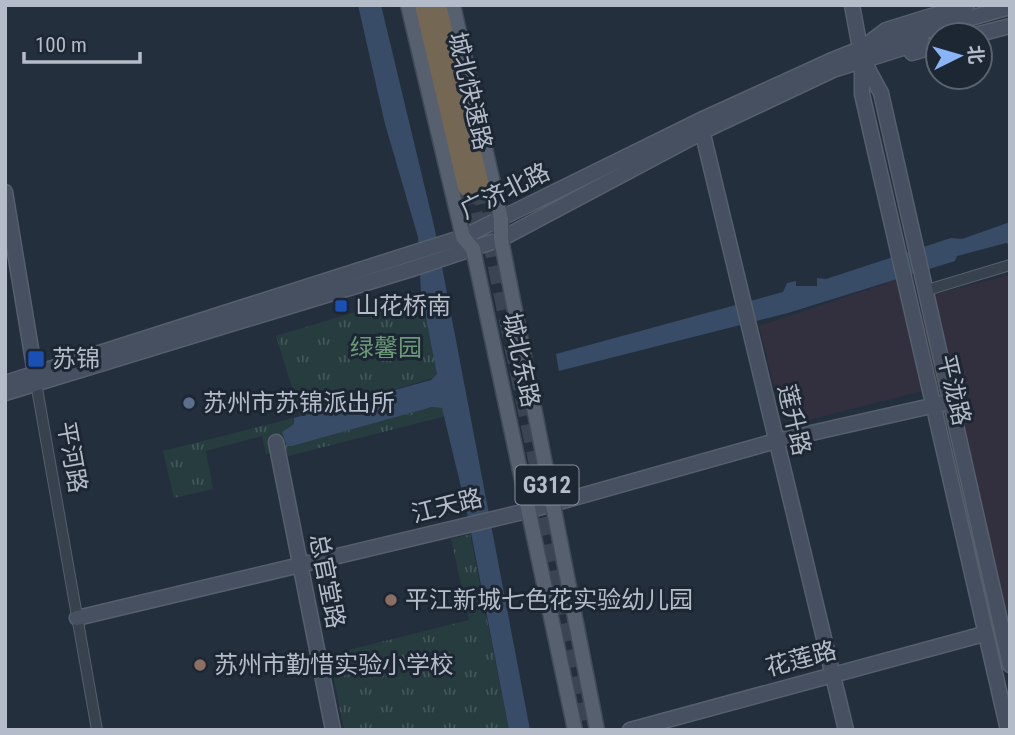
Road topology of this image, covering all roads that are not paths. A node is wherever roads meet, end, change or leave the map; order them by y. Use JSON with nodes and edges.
{"nodes":[{"id":1,"x":408,"y":5,"type":"edge"},
{"id":2,"x":424,"y":5,"type":"edge"},
{"id":3,"x":438,"y":5,"type":"edge"},
{"id":4,"x":453,"y":5,"type":"edge"},
{"id":5,"x":852,"y":5,"type":"edge"},
{"id":6,"x":967,"y":5,"type":"edge"},
{"id":7,"x":1009,"y":11,"type":"edge"},
{"id":8,"x":982,"y":21,"type":"edge"},
{"id":9,"x":924,"y":40,"type":"edge"},
{"id":10,"x":924,"y":49,"type":"edge"},
{"id":11,"x":861,"y":54,"type":"junction"},
{"id":12,"x":701,"y":126,"type":"junction"},
{"id":13,"x":5,"y":192,"type":"edge"},
{"id":14,"x":501,"y":219,"type":"junction"},
{"id":15,"x":463,"y":237,"type":"junction"},
{"id":16,"x":501,"y":239,"type":"junction"},
{"id":17,"x":473,"y":249,"type":"junction"},
{"id":18,"x":446,"y":250,"type":"junction"},
{"id":19,"x":1010,"y":265,"type":"edge"},
{"id":20,"x":924,"y":291,"type":"junction"},
{"id":21,"x":36,"y":378,"type":"junction"},
{"id":22,"x":5,"y":383,"type":"edge"},
{"id":23,"x":5,"y":393,"type":"edge"},
{"id":24,"x":941,"y":403,"type":"junction"},
{"id":25,"x":776,"y":441,"type":"junction"},
{"id":26,"x":276,"y":442,"type":"dead end"},
{"id":27,"x":551,"y":505,"type":"junction"},
{"id":28,"x":531,"y":510,"type":"junction"},
{"id":29,"x":301,"y":564,"type":"junction"},
{"id":30,"x":77,"y":618,"type":"junction"},
{"id":31,"x":984,"y":635,"type":"junction"},
{"id":32,"x":1010,"y":665,"type":"edge"},
{"id":33,"x":832,"y":674,"type":"junction"},
{"id":34,"x":97,"y":730,"type":"edge"},
{"id":35,"x":333,"y":730,"type":"edge"},
{"id":36,"x":575,"y":730,"type":"edge"},
{"id":37,"x":597,"y":730,"type":"edge"},
{"id":38,"x":630,"y":730,"type":"edge"},
{"id":39,"x":846,"y":730,"type":"edge"},
{"id":40,"x":1008,"y":730,"type":"edge"}],
"edges":[{"from":1,"to":15,"type":"main road","name":"城北东路","number":"G312"},
{"from":2,"to":3,"type":"highway","name":"城北快速路"},
{"from":4,"to":14,"type":"main road","name":"城北东路","number":"G312"},
{"from":5,"to":11,"type":"street","name":"平泷路"},
{"from":6,"to":11,"type":"street"},
{"from":7,"to":8,"type":"street","name":"广济北路"},
{"from":7,"to":11,"type":"street","name":"广济北路"},
{"from":9,"to":11,"type":"street","name":"广济北路"},
{"from":10,"to":11,"type":"street"},
{"from":11,"to":12,"type":"street","name":"广济北路"},
{"from":11,"to":20,"type":"street","name":"平泷路"},
{"from":11,"to":24,"type":"street","name":"平泷路"},
{"from":12,"to":14,"type":"street","name":"广济北路"},
{"from":12,"to":16,"type":"street","name":"广济北路"},
{"from":12,"to":25,"type":"street","name":"莲升路"},
{"from":13,"to":21,"type":"street","name":"平河路"},
{"from":14,"to":15,"type":"street","name":"广济北路"},
{"from":14,"to":16,"type":"main road","name":"城北东路","number":"G312"},
{"from":15,"to":17,"type":"main road","name":"城北东路","number":"G312"},
{"from":15,"to":18,"type":"street","name":"广济北路"},
{"from":16,"to":17,"type":"street","name":"广济北路"},
{"from":16,"to":27,"type":"main road","name":"城北东路","number":"G312"},
{"from":17,"to":18,"type":"street","name":"广济北路"},
{"from":17,"to":28,"type":"main road","name":"城北东路","number":"G312"},
{"from":18,"to":21,"type":"street","name":"广济北路"},
{"from":19,"to":20,"type":"street"},
{"from":20,"to":24,"type":"street","name":"平泷路"},
{"from":21,"to":22,"type":"street","name":"广济北路"},
{"from":21,"to":23,"type":"street","name":"广济北路"},
{"from":21,"to":30,"type":"street","name":"平河路"},
{"from":24,"to":25,"type":"street","name":"江天路"},
{"from":24,"to":31,"type":"street","name":"平泷路"},
{"from":24,"to":32,"type":"street","name":"平泷路"},
{"from":25,"to":27,"type":"street","name":"江天路"},
{"from":25,"to":33,"type":"street","name":"莲升路"},
{"from":26,"to":29,"type":"street","name":"总官堂路"},
{"from":27,"to":28,"type":"street","name":"江天路"},
{"from":27,"to":37,"type":"main road","name":"城北东路","number":"G312"},
{"from":28,"to":29,"type":"street","name":"江天路"},
{"from":28,"to":36,"type":"main road","name":"城北东路","number":"G312"},
{"from":29,"to":30,"type":"street","name":"江天路"},
{"from":29,"to":35,"type":"street","name":"总官堂路"},
{"from":30,"to":34,"type":"street","name":"平河路"},
{"from":31,"to":33,"type":"street","name":"花莲路"},
{"from":31,"to":40,"type":"street","name":"平泷路"},
{"from":33,"to":38,"type":"street","name":"花莲路"},
{"from":33,"to":39,"type":"street","name":"莲升路"}]}
